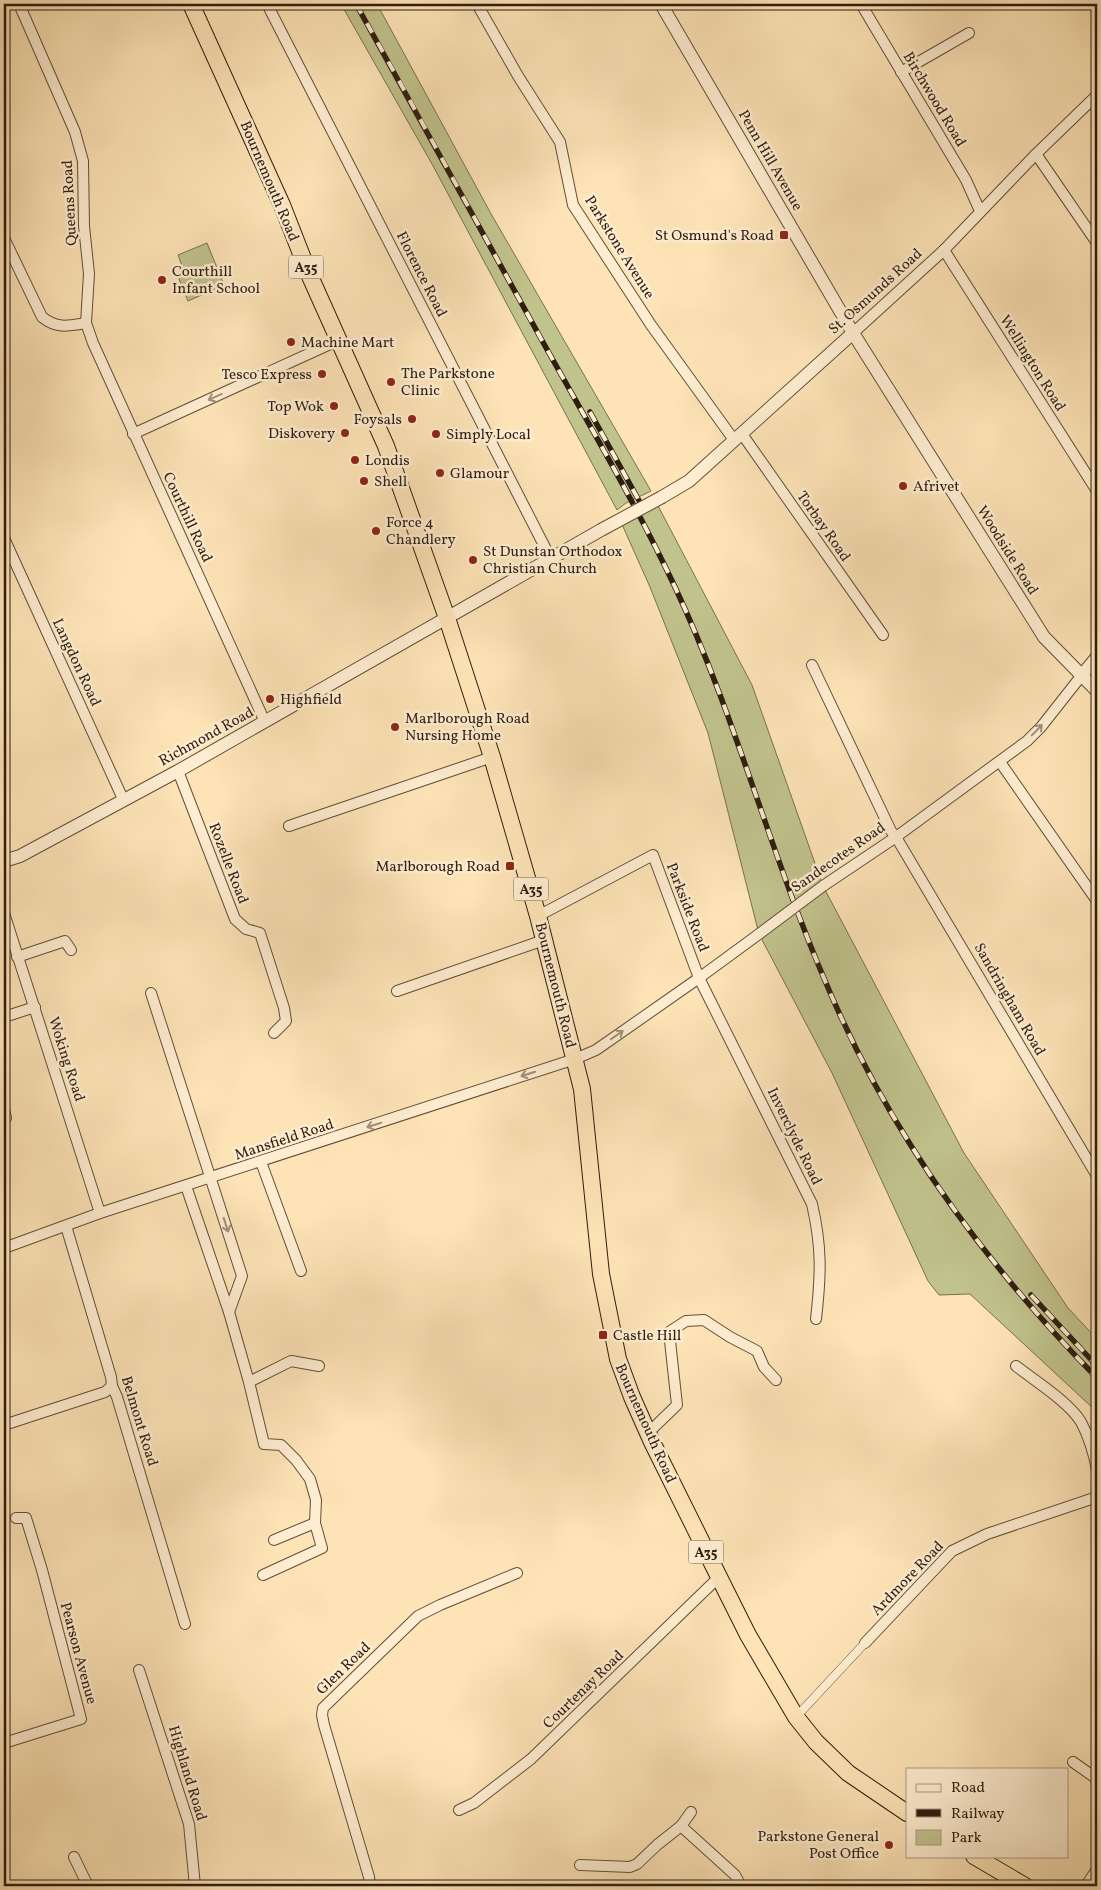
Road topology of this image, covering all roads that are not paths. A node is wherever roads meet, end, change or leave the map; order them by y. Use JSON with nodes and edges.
{"nodes":[{"id":1,"x":19,"y":4,"type":"edge"},
{"id":2,"x":191,"y":4,"type":"edge"},
{"id":3,"x":267,"y":4,"type":"edge"},
{"id":4,"x":476,"y":4,"type":"edge"},
{"id":5,"x":661,"y":4,"type":"edge"},
{"id":6,"x":861,"y":4,"type":"edge"},
{"id":7,"x":970,"y":32,"type":"dead end"},
{"id":8,"x":902,"y":72,"type":"junction"},
{"id":9,"x":1097,"y":94,"type":"edge"},
{"id":10,"x":1036,"y":154,"type":"junction"},
{"id":11,"x":980,"y":211,"type":"junction"},
{"id":12,"x":4,"y":238,"type":"edge"},
{"id":13,"x":1097,"y":242,"type":"edge"},
{"id":14,"x":944,"y":250,"type":"junction"},
{"id":15,"x":86,"y":324,"type":"junction"},
{"id":16,"x":853,"y":333,"type":"junction"},
{"id":17,"x":339,"y":340,"type":"junction"},
{"id":18,"x":133,"y":434,"type":"junction"},
{"id":19,"x":738,"y":437,"type":"junction"},
{"id":20,"x":1097,"y":491,"type":"edge"},
{"id":21,"x":4,"y":538,"type":"edge"},
{"id":22,"x":551,"y":558,"type":"junction"},
{"id":23,"x":446,"y":618,"type":"junction"},
{"id":24,"x":883,"y":635,"type":"dead end"},
{"id":25,"x":1097,"y":657,"type":"edge"},
{"id":26,"x":812,"y":665,"type":"dead end"},
{"id":27,"x":1082,"y":674,"type":"junction"},
{"id":28,"x":1097,"y":691,"type":"edge"},
{"id":29,"x":265,"y":722,"type":"junction"},
{"id":30,"x":492,"y":757,"type":"junction"},
{"id":31,"x":1000,"y":762,"type":"junction"},
{"id":32,"x":178,"y":771,"type":"junction"},
{"id":33,"x":123,"y":799,"type":"junction"},
{"id":34,"x":289,"y":826,"type":"dead end"},
{"id":35,"x":896,"y":837,"type":"junction"},
{"id":36,"x":4,"y":861,"type":"edge"},
{"id":37,"x":1097,"y":900,"type":"edge"},
{"id":38,"x":4,"y":913,"type":"edge"},
{"id":39,"x":538,"y":916,"type":"junction"},
{"id":40,"x":544,"y":940,"type":"junction"},
{"id":41,"x":71,"y":950,"type":"dead end"},
{"id":42,"x":17,"y":958,"type":"junction"},
{"id":43,"x":699,"y":978,"type":"junction"},
{"id":44,"x":397,"y":991,"type":"dead end"},
{"id":45,"x":151,"y":993,"type":"dead end"},
{"id":46,"x":34,"y":1007,"type":"junction"},
{"id":47,"x":4,"y":1017,"type":"edge"},
{"id":48,"x":274,"y":1033,"type":"dead end"},
{"id":49,"x":575,"y":1059,"type":"junction"},
{"id":50,"x":261,"y":1162,"type":"junction"},
{"id":51,"x":1097,"y":1176,"type":"edge"},
{"id":52,"x":211,"y":1178,"type":"junction"},
{"id":53,"x":186,"y":1186,"type":"junction"},
{"id":54,"x":100,"y":1213,"type":"junction"},
{"id":55,"x":66,"y":1226,"type":"junction"},
{"id":56,"x":4,"y":1248,"type":"edge"},
{"id":57,"x":301,"y":1271,"type":"dead end"},
{"id":58,"x":229,"y":1312,"type":"junction"},
{"id":59,"x":816,"y":1319,"type":"dead end"},
{"id":60,"x":319,"y":1366,"type":"dead end"},
{"id":61,"x":1016,"y":1366,"type":"dead end"},
{"id":62,"x":776,"y":1380,"type":"dead end"},
{"id":63,"x":249,"y":1382,"type":"junction"},
{"id":64,"x":112,"y":1386,"type":"junction"},
{"id":65,"x":4,"y":1425,"type":"edge"},
{"id":66,"x":648,"y":1433,"type":"junction"},
{"id":67,"x":1097,"y":1470,"type":"edge"},
{"id":68,"x":1097,"y":1497,"type":"edge"},
{"id":69,"x":26,"y":1516,"type":"dead end"},
{"id":70,"x":315,"y":1523,"type":"junction"},
{"id":71,"x":274,"y":1540,"type":"dead end"},
{"id":72,"x":518,"y":1573,"type":"dead end"},
{"id":73,"x":263,"y":1574,"type":"dead end"},
{"id":74,"x":719,"y":1577,"type":"junction"},
{"id":75,"x":185,"y":1624,"type":"dead end"},
{"id":76,"x":865,"y":1643,"type":"joint"},
{"id":77,"x":139,"y":1670,"type":"dead end"},
{"id":78,"x":796,"y":1717,"type":"junction"},
{"id":79,"x":4,"y":1743,"type":"edge"},
{"id":80,"x":1073,"y":1762,"type":"dead end"},
{"id":81,"x":1097,"y":1779,"type":"edge"},
{"id":82,"x":459,"y":1810,"type":"dead end"},
{"id":83,"x":691,"y":1812,"type":"dead end"},
{"id":84,"x":906,"y":1812,"type":"edge"},
{"id":85,"x":681,"y":1826,"type":"junction"},
{"id":86,"x":74,"y":1857,"type":"dead end"},
{"id":87,"x":977,"y":1858,"type":"edge"},
{"id":88,"x":580,"y":1865,"type":"dead end"},
{"id":89,"x":1097,"y":1869,"type":"edge"},
{"id":90,"x":88,"y":1886,"type":"edge"},
{"id":91,"x":195,"y":1886,"type":"edge"},
{"id":92,"x":370,"y":1886,"type":"edge"},
{"id":93,"x":741,"y":1886,"type":"edge"},
{"id":94,"x":1025,"y":1886,"type":"edge"},
{"id":95,"x":1086,"y":1886,"type":"edge"}],
"edges":[{"from":1,"to":15,"type":"street","name":"Queens Road"},
{"from":2,"to":17,"type":"highway","name":"Bournemouth Road","number":"A35"},
{"from":3,"to":22,"type":"street","name":"Florence Road"},
{"from":4,"to":19,"type":"street","name":"Parkstone Avenue"},
{"from":5,"to":16,"type":"street","name":"Penn Hill Avenue"},
{"from":6,"to":8,"type":"street","name":"Birchwood Road"},
{"from":7,"to":8,"type":"street"},
{"from":8,"to":11,"type":"street","name":"Birchwood Road"},
{"from":9,"to":10,"type":"street","name":"St. Osmunds Road"},
{"from":10,"to":11,"type":"street","name":"St. Osmunds Road"},
{"from":10,"to":13,"type":"street"},
{"from":11,"to":14,"type":"street","name":"St. Osmunds Road"},
{"from":12,"to":15,"type":"street"},
{"from":14,"to":16,"type":"street","name":"St. Osmunds Road"},
{"from":14,"to":20,"type":"street","name":"Wellington Road"},
{"from":15,"to":18,"type":"street","name":"Courthill Road"},
{"from":16,"to":19,"type":"street","name":"St. Osmunds Road"},
{"from":16,"to":27,"type":"street","name":"Woodside Road"},
{"from":17,"to":18,"type":"street","one_way":true},
{"from":17,"to":23,"type":"highway","name":"Bournemouth Road","number":"A35"},
{"from":18,"to":29,"type":"street","name":"Courthill Road"},
{"from":19,"to":22,"type":"street","name":"St. Osmunds Road","bridge":true},
{"from":19,"to":24,"type":"street","name":"Torbay Road"},
{"from":21,"to":33,"type":"street","name":"Langdon Road"},
{"from":22,"to":23,"type":"street","name":"Richmond Road"},
{"from":23,"to":29,"type":"street","name":"Richmond Road"},
{"from":23,"to":30,"type":"highway","name":"Bournemouth Road","number":"A35"},
{"from":25,"to":27,"type":"street","name":"Sandecotes Road"},
{"from":26,"to":35,"type":"street","name":"Sandringham Road"},
{"from":27,"to":28,"type":"street","name":"Woodside Road"},
{"from":31,"to":27,"type":"street","name":"Sandecotes Road","one_way":true},
{"from":29,"to":32,"type":"street","name":"Richmond Road"},
{"from":30,"to":34,"type":"street"},
{"from":30,"to":39,"type":"highway","name":"Bournemouth Road","number":"A35"},
{"from":31,"to":35,"type":"street","name":"Sandecotes Road"},
{"from":31,"to":37,"type":"street"},
{"from":32,"to":33,"type":"street","name":"Richmond Road"},
{"from":32,"to":48,"type":"street","name":"Rozelle Road"},
{"from":33,"to":36,"type":"street","name":"Richmond Road"},
{"from":35,"to":43,"type":"street","name":"Sandecotes Road","bridge":true},
{"from":35,"to":51,"type":"street","name":"Sandringham Road"},
{"from":38,"to":42,"type":"street","name":"Woking Road"},
{"from":39,"to":40,"type":"highway","name":"Bournemouth Road","number":"A35"},
{"from":39,"to":43,"type":"street","name":"Parkside Road"},
{"from":40,"to":44,"type":"street"},
{"from":40,"to":49,"type":"highway","name":"Bournemouth Road","number":"A35"},
{"from":41,"to":42,"type":"street"},
{"from":42,"to":46,"type":"street","name":"Woking Road"},
{"from":49,"to":43,"type":"street","name":"Sandecotes Road","one_way":true},
{"from":43,"to":59,"type":"street","name":"Inverclyde Road"},
{"from":45,"to":52,"type":"street"},
{"from":46,"to":47,"type":"street"},
{"from":46,"to":54,"type":"street","name":"Woking Road"},
{"from":49,"to":50,"type":"street","name":"Mansfield Road","one_way":true},
{"from":49,"to":66,"type":"highway","name":"Bournemouth Road","number":"A35"},
{"from":50,"to":52,"type":"street","name":"Mansfield Road"},
{"from":50,"to":57,"type":"street"},
{"from":52,"to":53,"type":"street","name":"Mansfield Road"},
{"from":52,"to":58,"type":"street","one_way":true},
{"from":53,"to":54,"type":"street","name":"Mansfield Road"},
{"from":53,"to":58,"type":"street"},
{"from":54,"to":55,"type":"street","name":"Mansfield Road"},
{"from":55,"to":56,"type":"street","name":"Mansfield Road"},
{"from":55,"to":64,"type":"street","name":"Belmont Road"},
{"from":58,"to":63,"type":"street"},
{"from":60,"to":63,"type":"street"},
{"from":61,"to":67,"type":"street"},
{"from":62,"to":66,"type":"street"},
{"from":63,"to":70,"type":"street"},
{"from":64,"to":65,"type":"street"},
{"from":64,"to":75,"type":"street","name":"Belmont Road"},
{"from":66,"to":74,"type":"highway","name":"Bournemouth Road","number":"A35"},
{"from":68,"to":76,"type":"street","name":"Ardmore Road"},
{"from":69,"to":79,"type":"street","name":"Pearson Avenue"},
{"from":70,"to":71,"type":"street"},
{"from":70,"to":73,"type":"street"},
{"from":72,"to":92,"type":"street","name":"Glen Road"},
{"from":74,"to":78,"type":"highway","name":"Bournemouth Road","number":"A35"},
{"from":74,"to":82,"type":"street","name":"Courtenay Road"},
{"from":76,"to":78,"type":"street","name":"Ardmore Road"},
{"from":77,"to":91,"type":"street","name":"Highland Road"},
{"from":78,"to":84,"type":"highway","name":"Bournemouth Road","number":"A35"},
{"from":80,"to":81,"type":"street"},
{"from":83,"to":85,"type":"street"},
{"from":85,"to":88,"type":"street"},
{"from":85,"to":93,"type":"street"},
{"from":86,"to":90,"type":"street"},
{"from":87,"to":94,"type":"highway"},
{"from":89,"to":95,"type":"street"}]}
